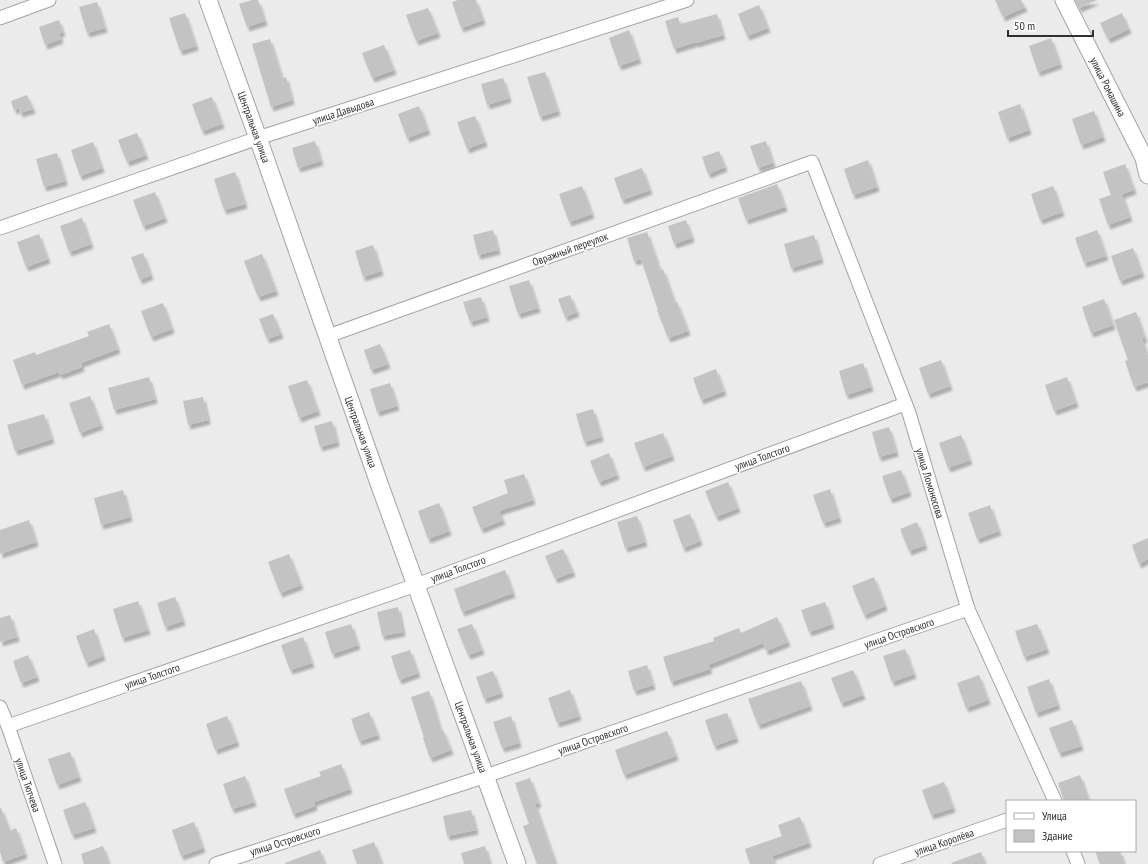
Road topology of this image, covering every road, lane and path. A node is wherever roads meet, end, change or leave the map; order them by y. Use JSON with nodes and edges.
{"nodes":[{"id":1,"x":49,"y":0,"type":"edge"},
{"id":2,"x":208,"y":0,"type":"edge"},
{"id":3,"x":687,"y":0,"type":"edge"},
{"id":4,"x":1064,"y":0,"type":"edge"},
{"id":5,"x":0,"y":18,"type":"edge"},
{"id":6,"x":258,"y":138,"type":"junction"},
{"id":7,"x":812,"y":162,"type":"joint"},
{"id":8,"x":1148,"y":175,"type":"edge"},
{"id":9,"x":0,"y":228,"type":"edge"},
{"id":10,"x":328,"y":336,"type":"junction"},
{"id":11,"x":905,"y":404,"type":"junction"},
{"id":12,"x":416,"y":584,"type":"junction"},
{"id":13,"x":968,"y":609,"type":"junction"},
{"id":14,"x":0,"y":706,"type":"edge"},
{"id":15,"x":8,"y":726,"type":"junction"},
{"id":16,"x":486,"y":776,"type":"junction"},
{"id":17,"x":1056,"y":800,"type":"edge"},
{"id":18,"x":1006,"y":820,"type":"edge"},
{"id":19,"x":1073,"y":852,"type":"edge"},
{"id":20,"x":55,"y":864,"type":"edge"},
{"id":21,"x":216,"y":864,"type":"edge"},
{"id":22,"x":517,"y":864,"type":"edge"},
{"id":23,"x":880,"y":864,"type":"edge"},
{"id":24,"x":1078,"y":864,"type":"edge"}],
"edges":[{"from":1,"to":5,"type":"street"},
{"from":2,"to":6,"type":"street","name":"Центральная улица"},
{"from":3,"to":6,"type":"street","name":"улица Давыдова"},
{"from":4,"to":8,"type":"street","name":"улица Ромашина"},
{"from":6,"to":9,"type":"street","name":"улица Давыдова"},
{"from":6,"to":10,"type":"street","name":"Центральная улица"},
{"from":7,"to":10,"type":"street","name":"Овражный переулок"},
{"from":7,"to":11,"type":"street","name":"улица Ломоносова"},
{"from":10,"to":12,"type":"street","name":"Центральная улица"},
{"from":11,"to":12,"type":"street","name":"улица Толстого"},
{"from":11,"to":13,"type":"street","name":"улица Ломоносова"},
{"from":12,"to":15,"type":"street","name":"улица Толстого"},
{"from":12,"to":16,"type":"street","name":"Центральная улица"},
{"from":13,"to":16,"type":"street","name":"улица Островского"},
{"from":13,"to":17,"type":"street","name":"улица Ломоносова"},
{"from":14,"to":15,"type":"street","name":"улица Тютчева"},
{"from":15,"to":20,"type":"street","name":"улица Тютчева"},
{"from":16,"to":21,"type":"street","name":"улица Островского"},
{"from":16,"to":22,"type":"street","name":"Центральная улица"},
{"from":18,"to":23,"type":"street","name":"улица Королёва"},
{"from":19,"to":24,"type":"street"}]}
